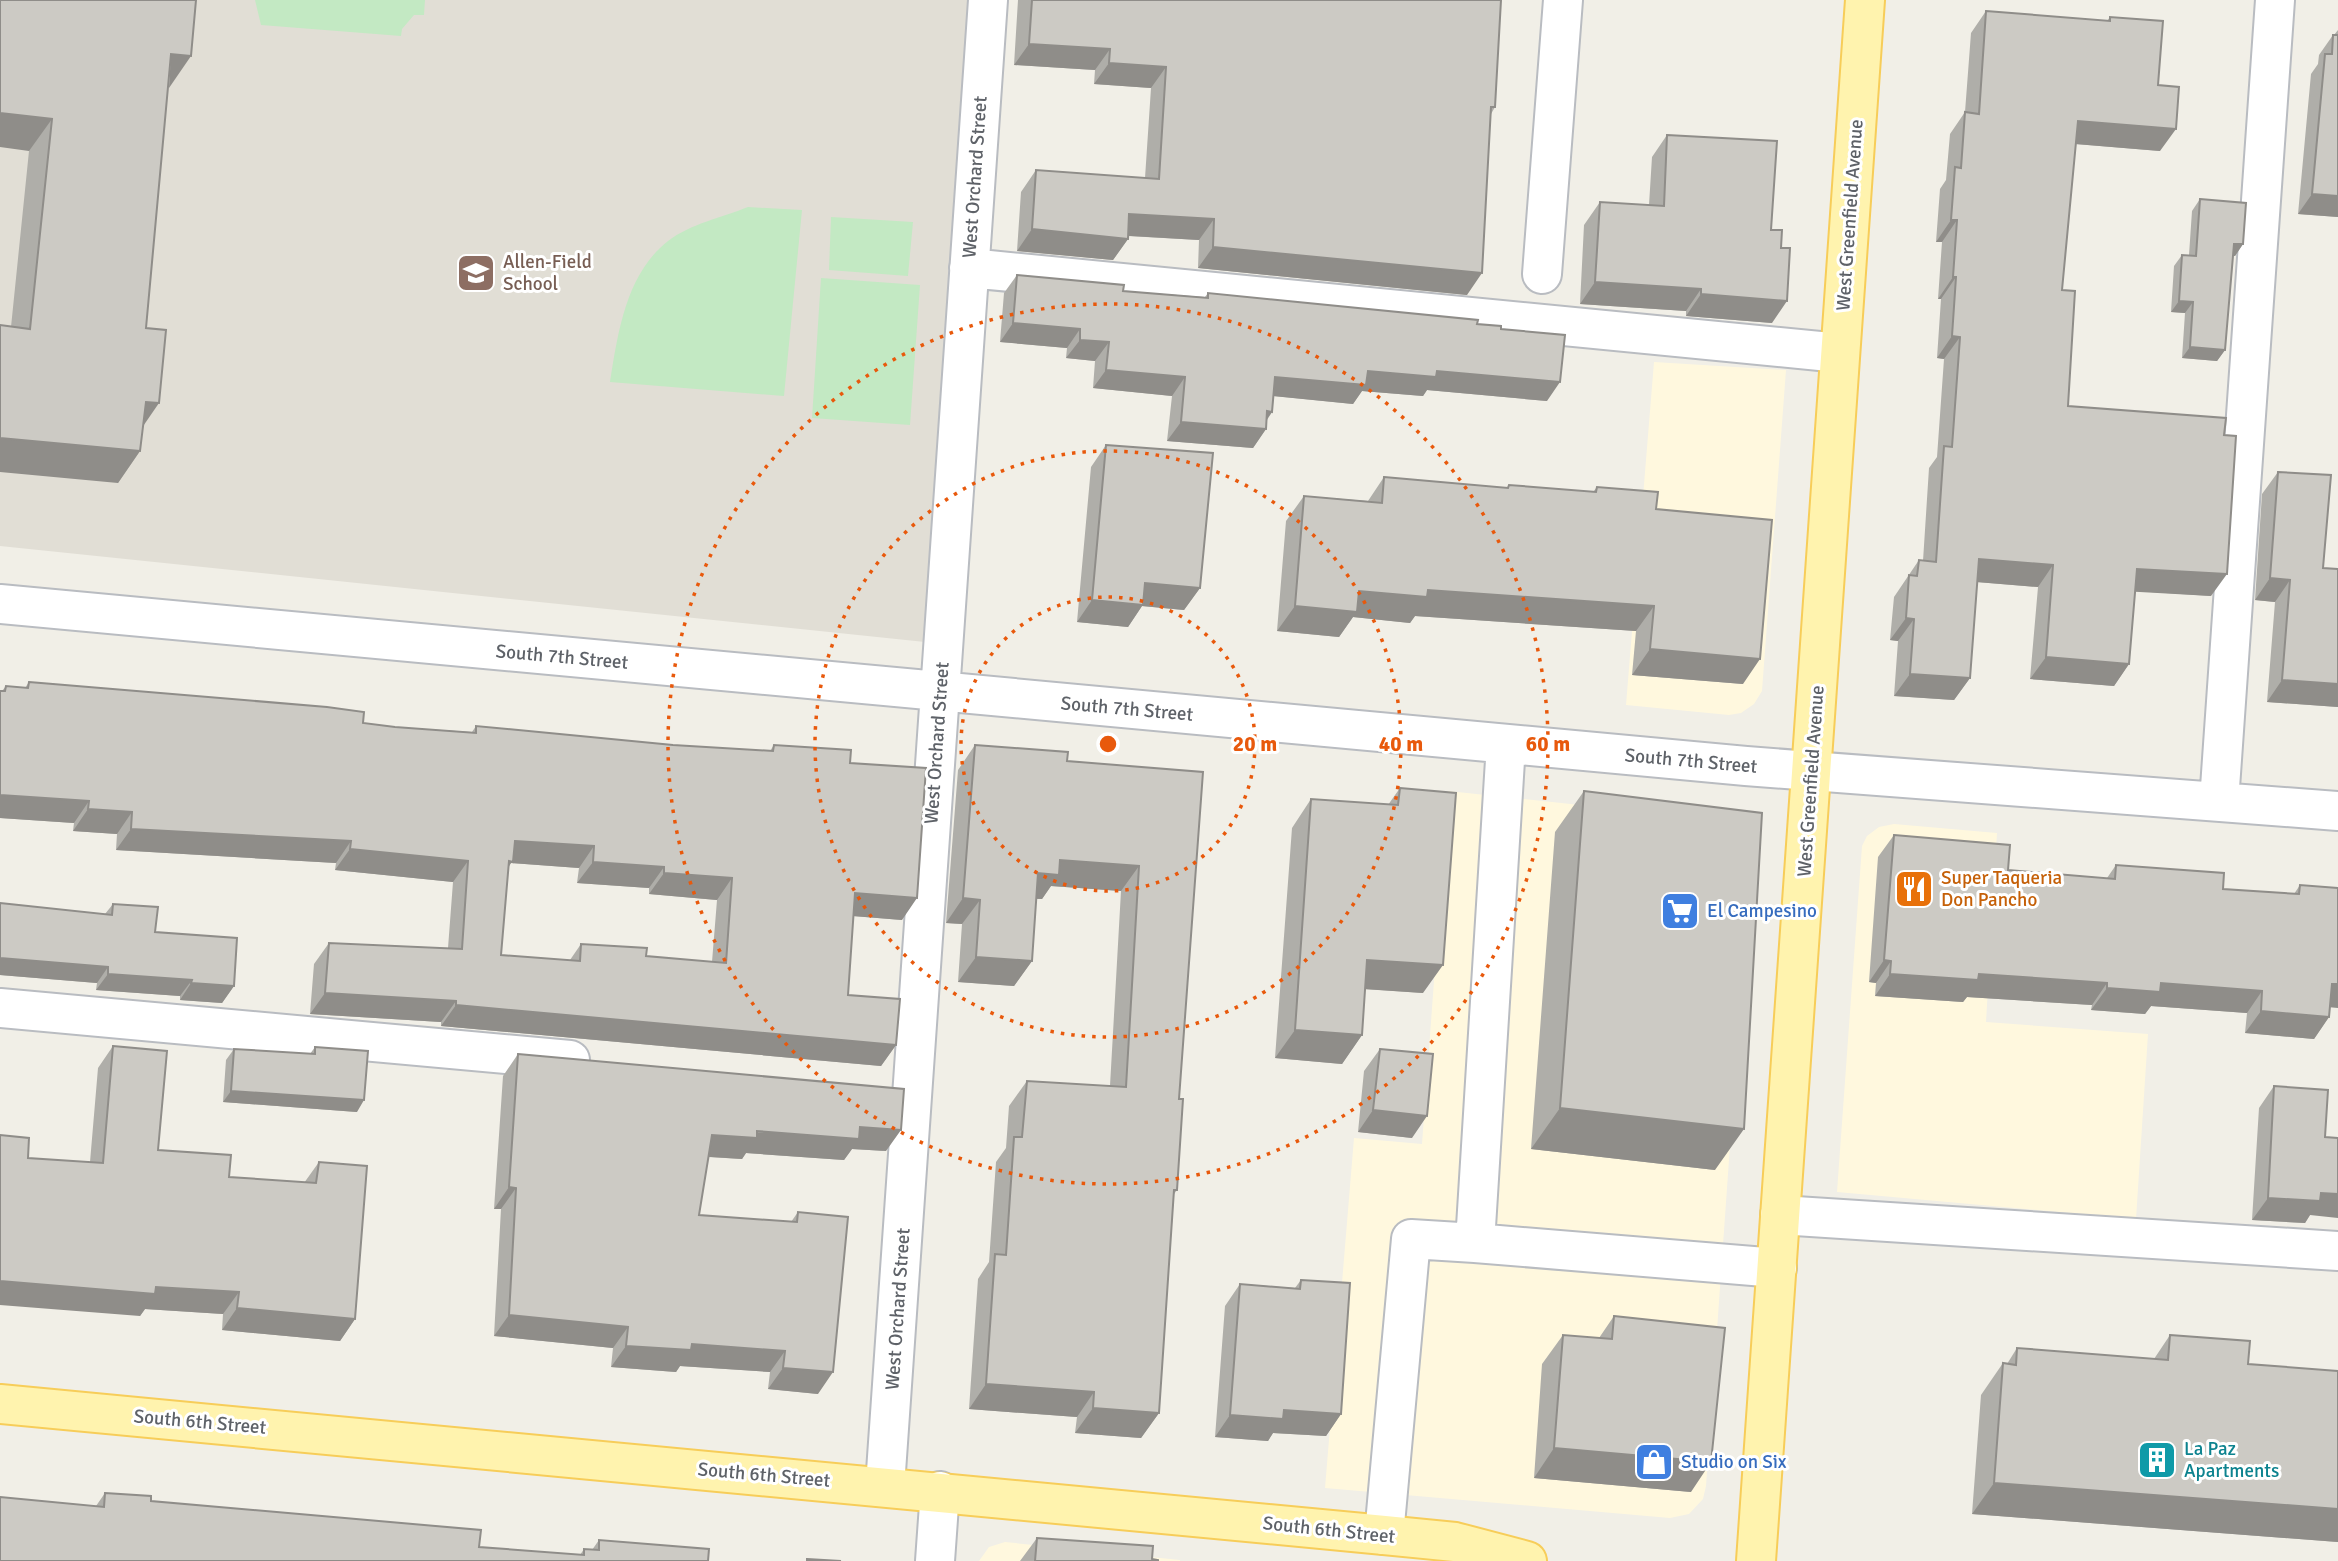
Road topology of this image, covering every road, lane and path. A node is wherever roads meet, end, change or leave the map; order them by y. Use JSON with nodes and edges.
{"nodes":[{"id":1,"x":988,"y":0,"type":"edge"},
{"id":2,"x":1563,"y":0,"type":"edge"},
{"id":3,"x":1865,"y":0,"type":"edge"},
{"id":4,"x":2275,"y":0,"type":"edge"},
{"id":5,"x":969,"y":268,"type":"junction"},
{"id":6,"x":1542,"y":274,"type":"dead end"},
{"id":7,"x":1840,"y":353,"type":"junction"},
{"id":8,"x":0,"y":604,"type":"edge"},
{"id":9,"x":940,"y":692,"type":"junction"},
{"id":10,"x":1506,"y":744,"type":"junction"},
{"id":11,"x":1811,"y":772,"type":"junction"},
{"id":12,"x":2219,"y":802,"type":"junction"},
{"id":13,"x":2338,"y":811,"type":"edge"},
{"id":14,"x":0,"y":1008,"type":"edge"},
{"id":15,"x":609,"y":1063,"type":"edge"},
{"id":16,"x":872,"y":1087,"type":"edge"},
{"id":17,"x":913,"y":1091,"type":"junction"},
{"id":18,"x":1780,"y":1215,"type":"junction"},
{"id":19,"x":1475,"y":1243,"type":"junction"},
{"id":20,"x":2338,"y":1251,"type":"edge"},
{"id":21,"x":1777,"y":1268,"type":"junction"},
{"id":22,"x":0,"y":1404,"type":"edge"},
{"id":23,"x":885,"y":1486,"type":"junction"},
{"id":24,"x":940,"y":1491,"type":"junction"},
{"id":25,"x":1384,"y":1535,"type":"junction"},
{"id":26,"x":1517,"y":1560,"type":"edge"},
{"id":27,"x":935,"y":1561,"type":"edge"},
{"id":28,"x":1756,"y":1561,"type":"edge"}],
"edges":[{"from":1,"to":5,"type":"street","name":"West Orchard Street"},
{"from":2,"to":6,"type":"street"},
{"from":3,"to":7,"type":"main road","name":"West Greenfield Avenue"},
{"from":4,"to":12,"type":"street"},
{"from":5,"to":7,"type":"street"},
{"from":5,"to":9,"type":"street","name":"West Orchard Street"},
{"from":7,"to":11,"type":"main road","name":"West Greenfield Avenue"},
{"from":8,"to":9,"type":"street","name":"South 7th Street"},
{"from":9,"to":10,"type":"street","name":"South 7th Street"},
{"from":9,"to":17,"type":"street","name":"West Orchard Street"},
{"from":10,"to":11,"type":"street","name":"South 7th Street"},
{"from":10,"to":19,"type":"street"},
{"from":11,"to":12,"type":"street","name":"South 7th Street"},
{"from":11,"to":18,"type":"main road","name":"West Greenfield Avenue"},
{"from":12,"to":13,"type":"street","name":"South 7th Street"},
{"from":14,"to":15,"type":"street"},
{"from":16,"to":17,"type":"street"},
{"from":17,"to":23,"type":"street","name":"West Orchard Street"},
{"from":18,"to":20,"type":"street"},
{"from":18,"to":21,"type":"main road","name":"West Greenfield Avenue"},
{"from":19,"to":21,"type":"street"},
{"from":19,"to":25,"type":"street"},
{"from":21,"to":28,"type":"main road","name":"West Greenfield Avenue"},
{"from":22,"to":23,"type":"main road","name":"South 6th Street"},
{"from":23,"to":24,"type":"main road","name":"South 6th Street"},
{"from":24,"to":25,"type":"main road","name":"South 6th Street"},
{"from":24,"to":27,"type":"street"},
{"from":25,"to":26,"type":"main road","name":"South 6th Street"}]}
